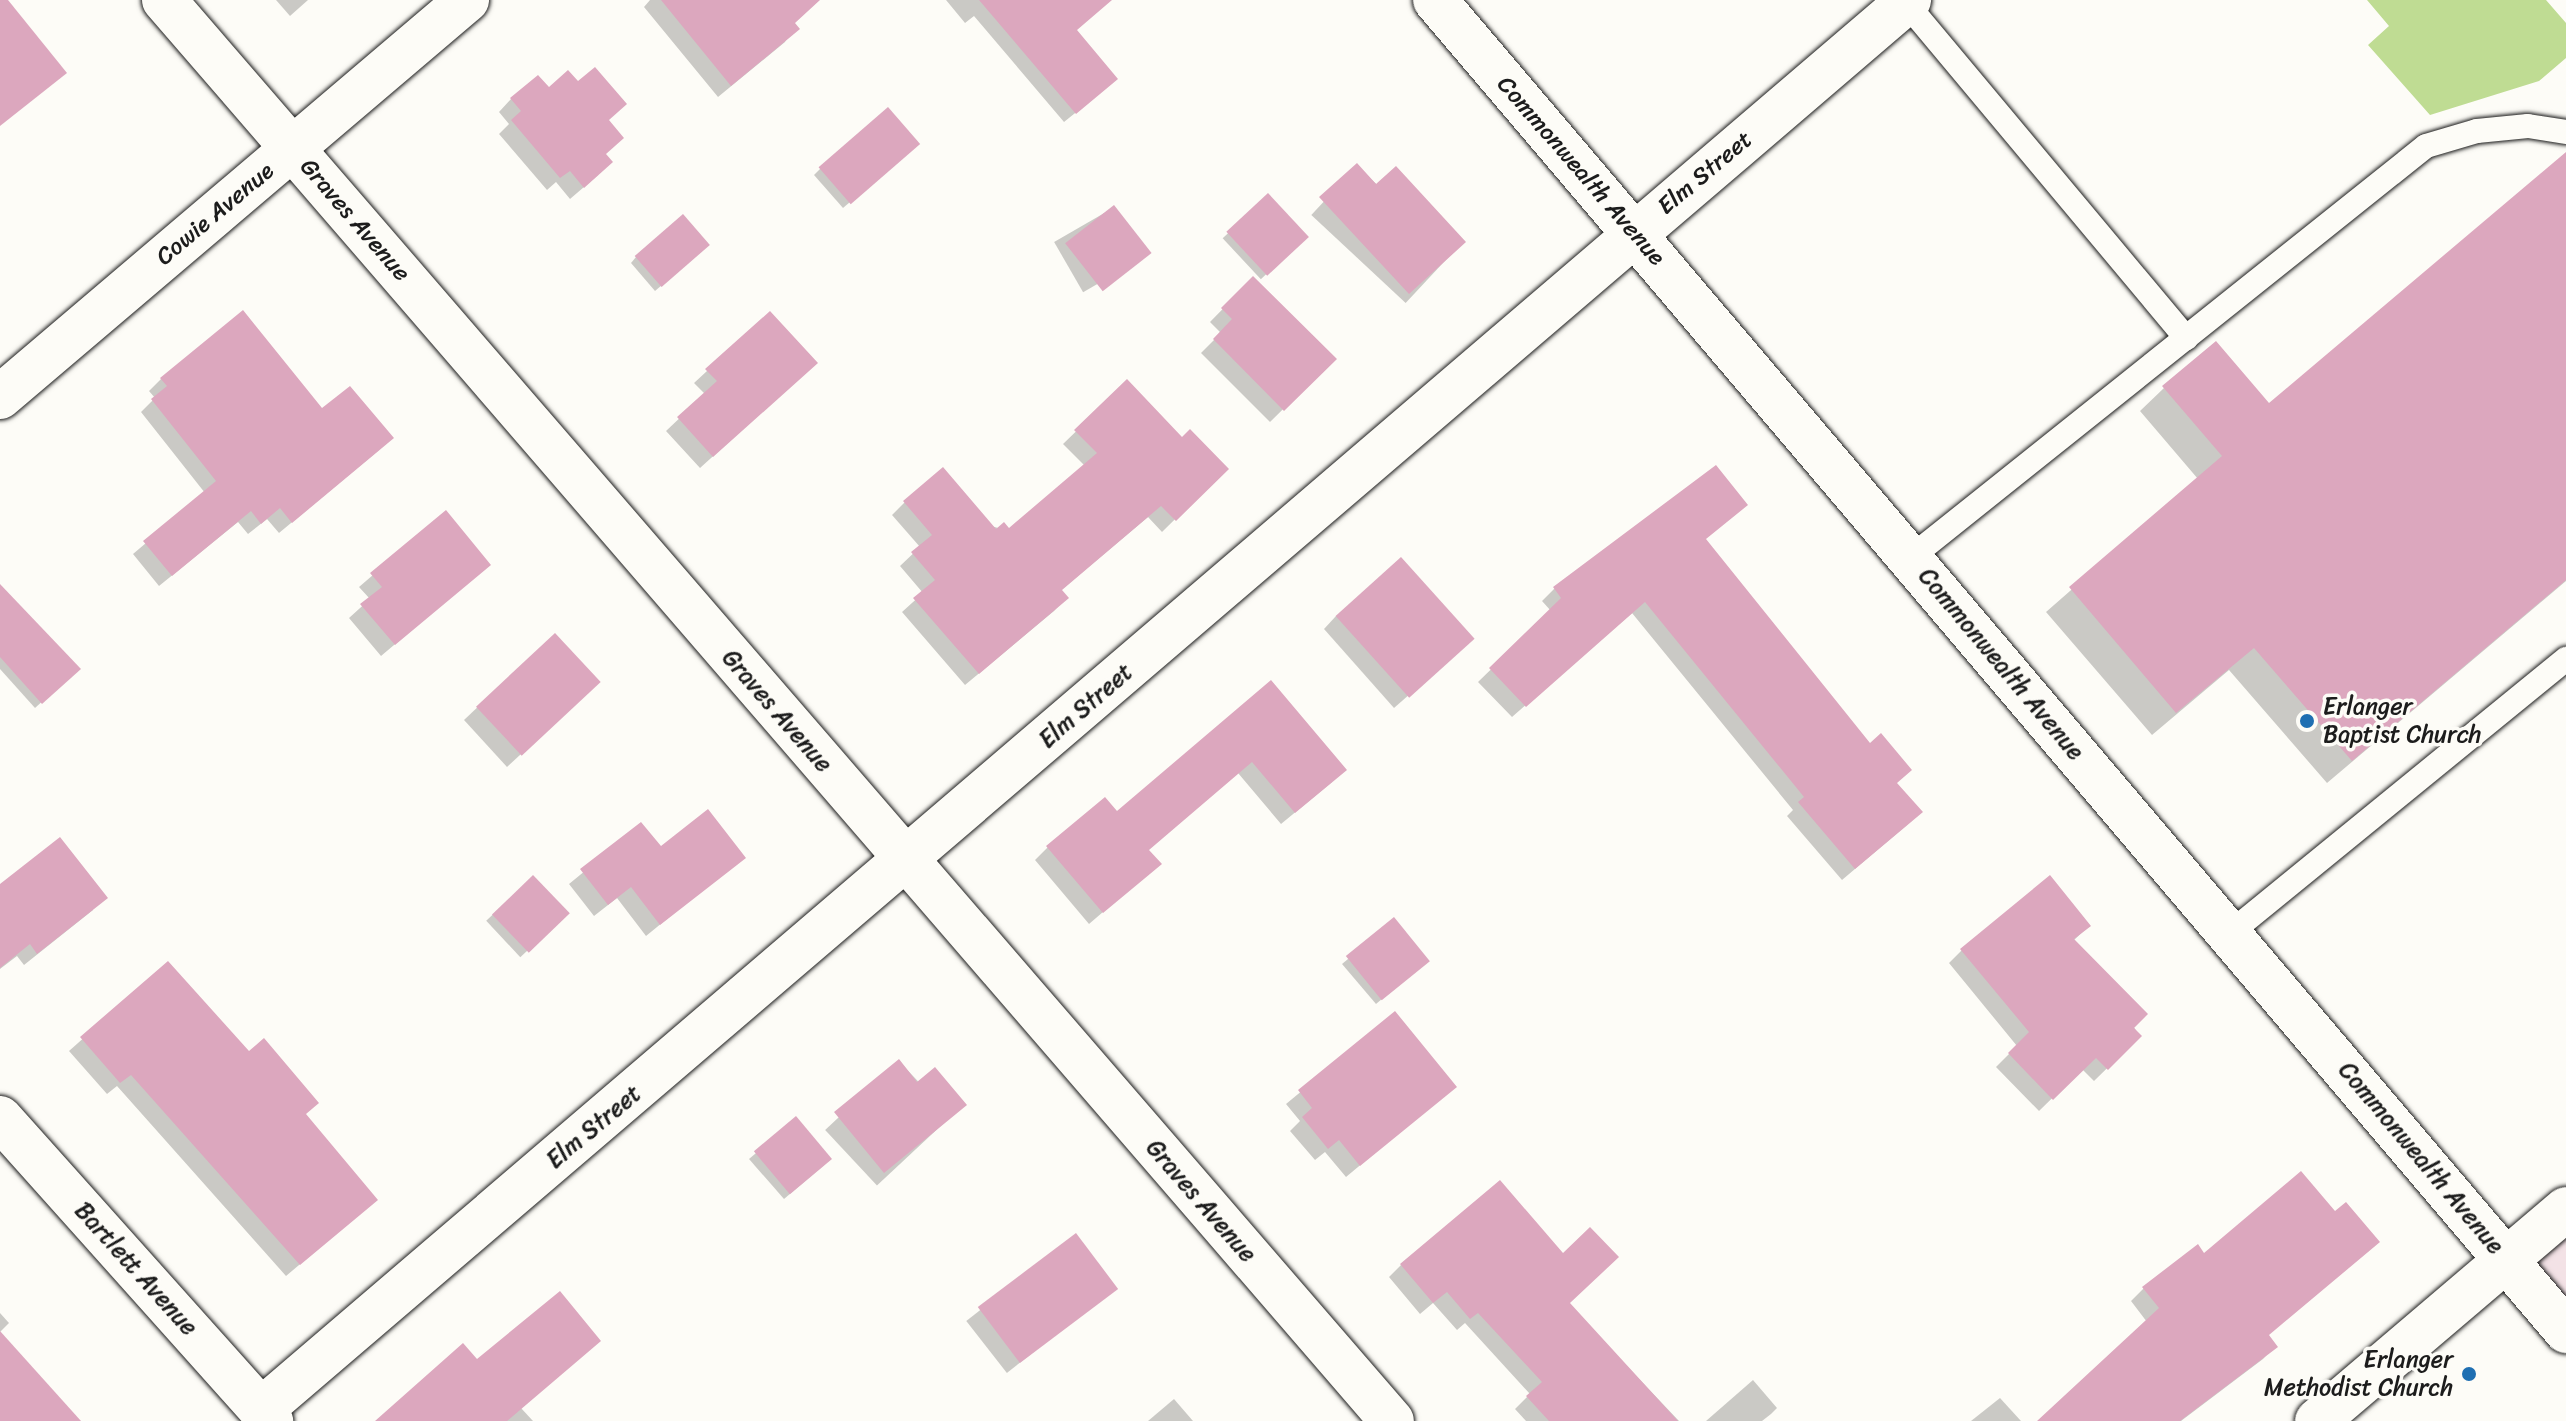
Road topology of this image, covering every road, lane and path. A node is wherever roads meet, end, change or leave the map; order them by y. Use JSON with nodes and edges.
{"nodes":[{"id":1,"x":164,"y":0,"type":"edge"},
{"id":2,"x":467,"y":0,"type":"edge"},
{"id":3,"x":1435,"y":0,"type":"edge"},
{"id":4,"x":1908,"y":2,"type":"edge"},
{"id":5,"x":2566,"y":132,"type":"edge"},
{"id":6,"x":293,"y":148,"type":"junction"},
{"id":7,"x":1634,"y":233,"type":"junction"},
{"id":8,"x":2186,"y":338,"type":"junction"},
{"id":9,"x":0,"y":397,"type":"edge"},
{"id":10,"x":1910,"y":558,"type":"junction"},
{"id":11,"x":2566,"y":659,"type":"edge"},
{"id":12,"x":907,"y":861,"type":"junction"},
{"id":13,"x":2230,"y":933,"type":"junction"},
{"id":14,"x":0,"y":1118,"type":"edge"},
{"id":15,"x":2566,"y":1209,"type":"edge"},
{"id":16,"x":2507,"y":1259,"type":"junction"},
{"id":17,"x":2566,"y":1331,"type":"edge"},
{"id":18,"x":266,"y":1415,"type":"edge"},
{"id":19,"x":1392,"y":1421,"type":"edge"},
{"id":20,"x":2317,"y":1421,"type":"edge"}],
"edges":[{"from":1,"to":6,"type":"street","name":"Graves Avenue"},
{"from":2,"to":6,"type":"street","name":"Cowie Avenue"},
{"from":3,"to":7,"type":"street","name":"Commonwealth Avenue"},
{"from":4,"to":7,"type":"street","name":"Elm Street"},
{"from":4,"to":8,"type":"lane"},
{"from":5,"to":8,"type":"lane"},
{"from":6,"to":9,"type":"street","name":"Cowie Avenue"},
{"from":6,"to":12,"type":"street","name":"Graves Avenue"},
{"from":7,"to":10,"type":"street","name":"Commonwealth Avenue"},
{"from":7,"to":12,"type":"street","name":"Elm Street"},
{"from":8,"to":10,"type":"lane"},
{"from":10,"to":13,"type":"street","name":"Commonwealth Avenue"},
{"from":11,"to":13,"type":"lane"},
{"from":12,"to":18,"type":"street","name":"Elm Street"},
{"from":12,"to":19,"type":"street","name":"Graves Avenue"},
{"from":13,"to":16,"type":"street","name":"Commonwealth Avenue"},
{"from":14,"to":18,"type":"street","name":"Bartlett Avenue"},
{"from":15,"to":16,"type":"street"},
{"from":16,"to":17,"type":"street","name":"Commonwealth Avenue"},
{"from":16,"to":20,"type":"street"}]}
